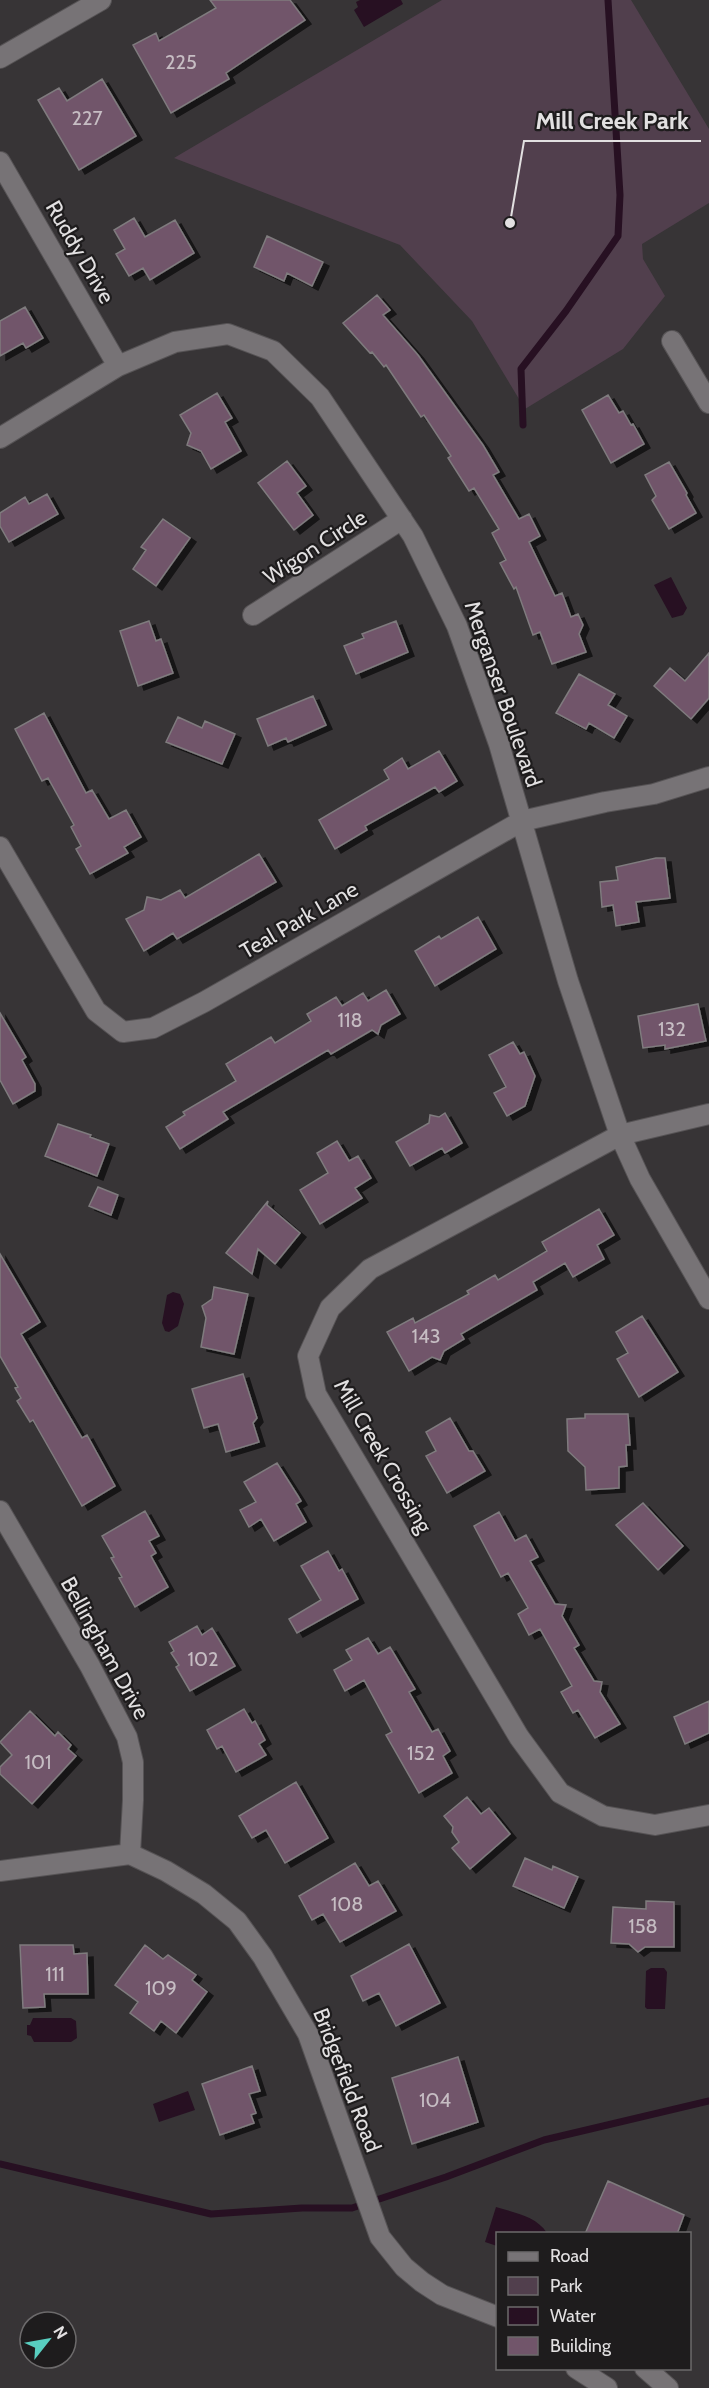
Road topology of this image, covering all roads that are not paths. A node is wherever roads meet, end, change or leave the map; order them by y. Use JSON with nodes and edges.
{"nodes":[{"id":1,"x":101,"y":0,"type":"edge"},
{"id":2,"x":0,"y":58,"type":"edge"},
{"id":3,"x":0,"y":162,"type":"edge"},
{"id":4,"x":672,"y":341,"type":"dead end"},
{"id":5,"x":118,"y":366,"type":"junction"},
{"id":6,"x":709,"y":403,"type":"edge"},
{"id":7,"x":0,"y":438,"type":"edge"},
{"id":8,"x":402,"y":519,"type":"junction"},
{"id":9,"x":254,"y":615,"type":"dead end"},
{"id":10,"x":709,"y":777,"type":"edge"},
{"id":11,"x":522,"y":821,"type":"junction"},
{"id":12,"x":0,"y":847,"type":"edge"},
{"id":13,"x":709,"y":1114,"type":"edge"},
{"id":14,"x":620,"y":1134,"type":"junction"},
{"id":15,"x":709,"y":1299,"type":"edge"},
{"id":16,"x":0,"y":1511,"type":"edge"},
{"id":17,"x":709,"y":1815,"type":"edge"},
{"id":18,"x":129,"y":1854,"type":"junction"},
{"id":19,"x":0,"y":1870,"type":"edge"},
{"id":20,"x":496,"y":2316,"type":"edge"},
{"id":21,"x":579,"y":2370,"type":"edge"},
{"id":22,"x":647,"y":2370,"type":"edge"},
{"id":23,"x":607,"y":2388,"type":"edge"},
{"id":24,"x":668,"y":2388,"type":"edge"}],
"edges":[{"from":1,"to":2,"type":"street"},
{"from":3,"to":5,"type":"street","name":"Ruddy Drive"},
{"from":4,"to":6,"type":"street"},
{"from":5,"to":7,"type":"street","name":"Merganser Boulevard"},
{"from":5,"to":8,"type":"street","name":"Merganser Boulevard"},
{"from":8,"to":9,"type":"street","name":"Wigon Circle"},
{"from":8,"to":11,"type":"street","name":"Merganser Boulevard"},
{"from":10,"to":11,"type":"street","name":"Teal Park Lane"},
{"from":11,"to":12,"type":"street","name":"Teal Park Lane"},
{"from":11,"to":14,"type":"street","name":"Merganser Boulevard"},
{"from":13,"to":14,"type":"street","name":"Mill Creek Crossing"},
{"from":14,"to":15,"type":"street","name":"Merganser Boulevard"},
{"from":14,"to":17,"type":"street","name":"Mill Creek Crossing"},
{"from":16,"to":18,"type":"street","name":"Bellingham Drive"},
{"from":18,"to":19,"type":"street"},
{"from":18,"to":20,"type":"street","name":"Bridgefield Road"},
{"from":21,"to":23,"type":"street"},
{"from":22,"to":24,"type":"street"}]}
